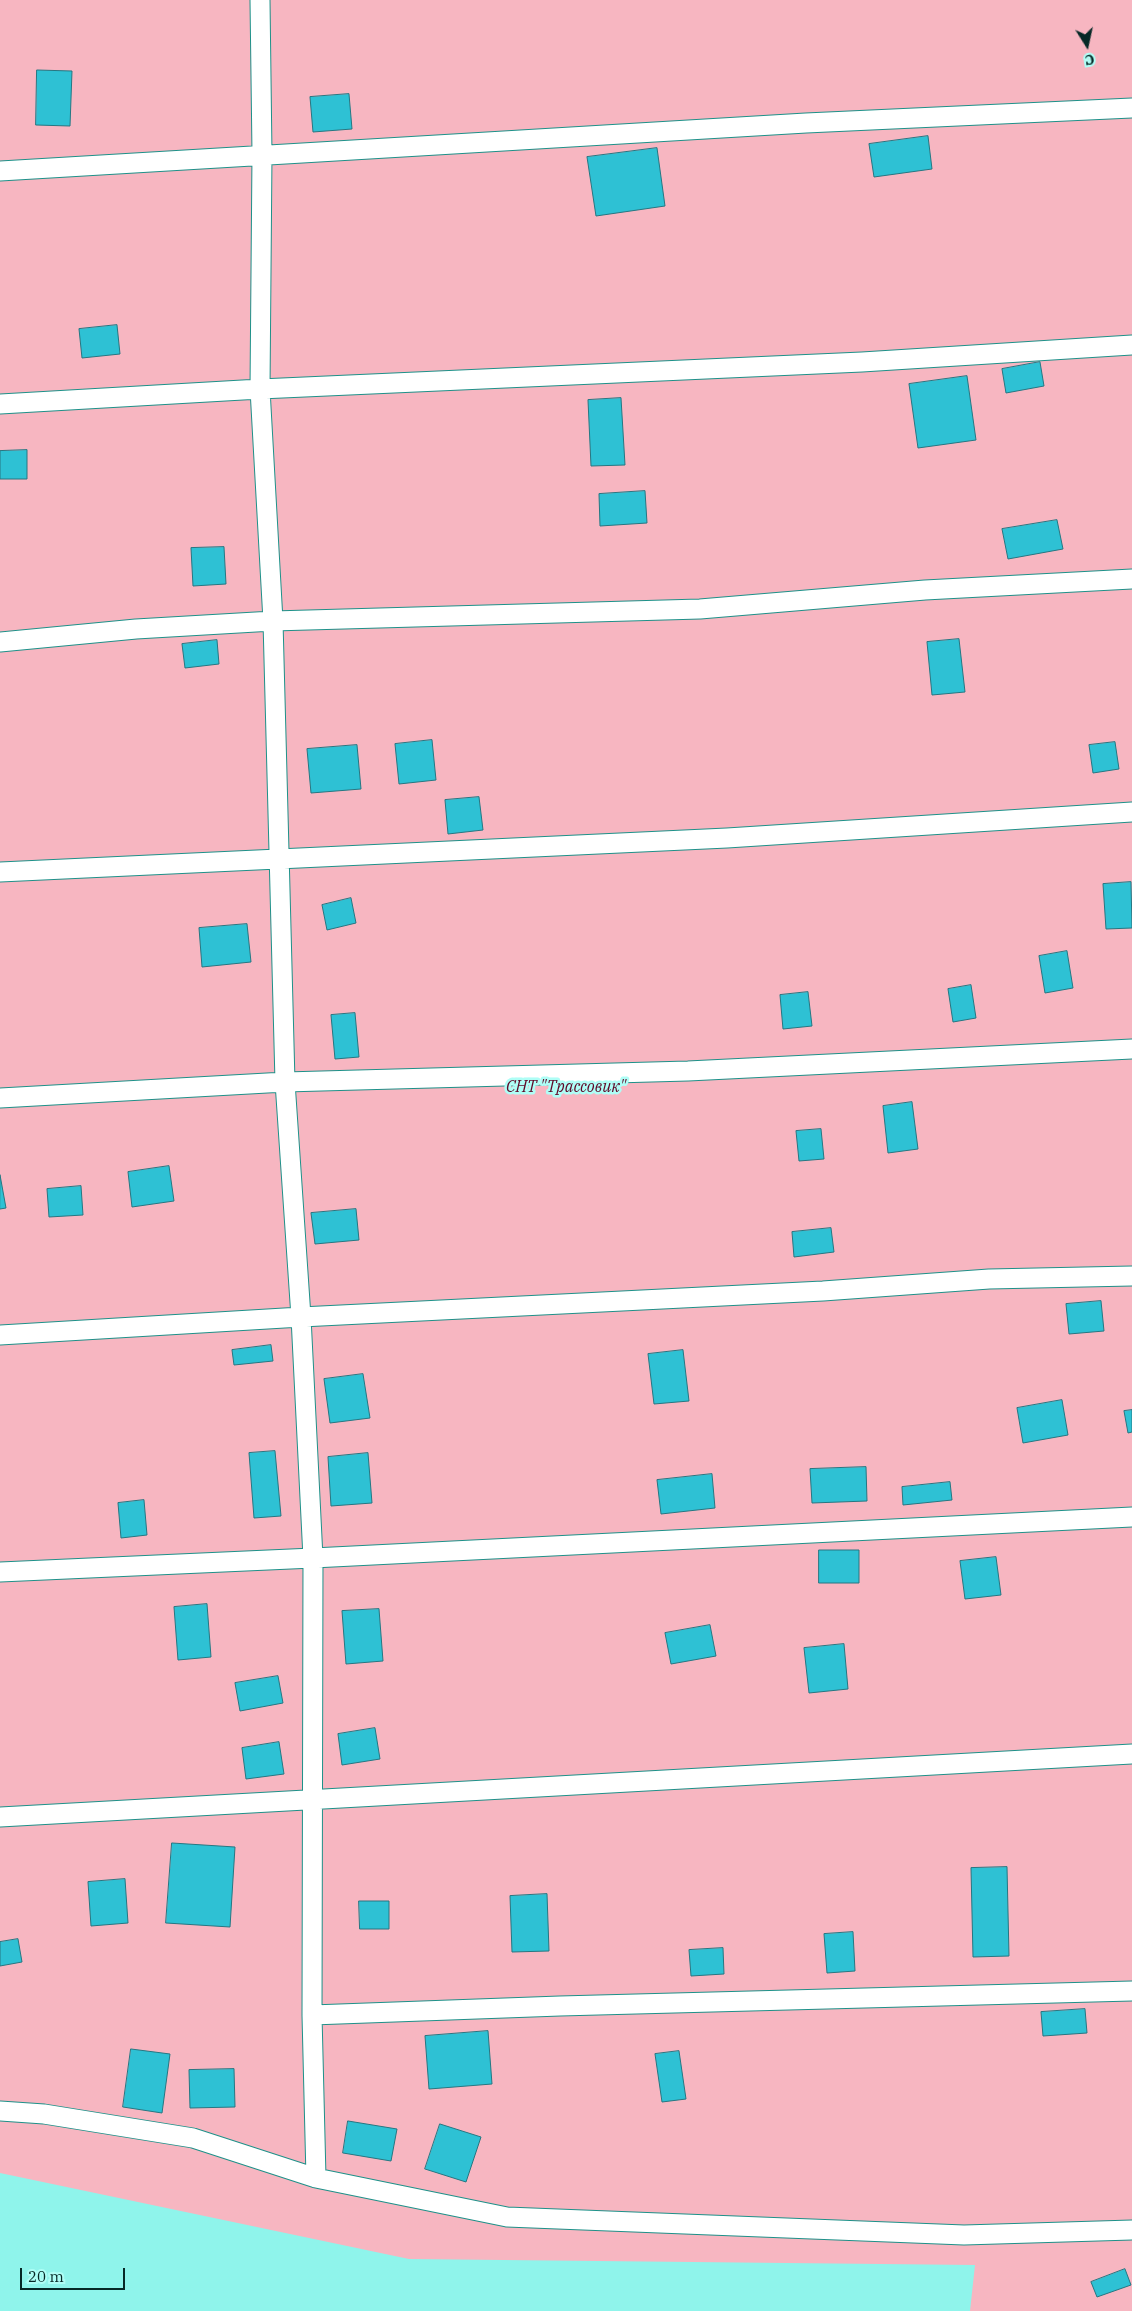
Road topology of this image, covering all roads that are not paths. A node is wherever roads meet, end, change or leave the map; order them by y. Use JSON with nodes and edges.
{"nodes":[{"id":1,"x":260,"y":0,"type":"edge"},
{"id":2,"x":1132,"y":108,"type":"edge"},
{"id":3,"x":262,"y":154,"type":"junction"},
{"id":4,"x":0,"y":171,"type":"edge"},
{"id":5,"x":1132,"y":345,"type":"edge"},
{"id":6,"x":260,"y":389,"type":"junction"},
{"id":7,"x":0,"y":404,"type":"edge"},
{"id":8,"x":1132,"y":579,"type":"edge"},
{"id":9,"x":273,"y":621,"type":"junction"},
{"id":10,"x":0,"y":642,"type":"edge"},
{"id":11,"x":1132,"y":812,"type":"edge"},
{"id":12,"x":280,"y":858,"type":"junction"},
{"id":13,"x":0,"y":872,"type":"edge"},
{"id":14,"x":1132,"y":1049,"type":"edge"},
{"id":15,"x":285,"y":1082,"type":"junction"},
{"id":16,"x":0,"y":1098,"type":"edge"},
{"id":17,"x":1132,"y":1276,"type":"edge"},
{"id":18,"x":301,"y":1317,"type":"junction"},
{"id":19,"x":0,"y":1336,"type":"edge"},
{"id":20,"x":1132,"y":1516,"type":"edge"},
{"id":21,"x":313,"y":1558,"type":"junction"},
{"id":22,"x":0,"y":1572,"type":"edge"},
{"id":23,"x":1132,"y":1754,"type":"edge"},
{"id":24,"x":313,"y":1800,"type":"junction"},
{"id":25,"x":0,"y":1817,"type":"edge"},
{"id":26,"x":1132,"y":1991,"type":"edge"},
{"id":27,"x":312,"y":2015,"type":"junction"},
{"id":28,"x":0,"y":2111,"type":"edge"},
{"id":29,"x":316,"y":2178,"type":"junction"},
{"id":30,"x":1132,"y":2230,"type":"edge"}],
"edges":[{"from":1,"to":3,"type":"lane"},
{"from":2,"to":3,"type":"lane"},
{"from":3,"to":4,"type":"lane"},
{"from":3,"to":6,"type":"lane"},
{"from":5,"to":6,"type":"lane"},
{"from":6,"to":7,"type":"lane"},
{"from":6,"to":9,"type":"lane"},
{"from":8,"to":9,"type":"lane"},
{"from":9,"to":10,"type":"lane"},
{"from":9,"to":12,"type":"lane"},
{"from":11,"to":12,"type":"lane"},
{"from":12,"to":13,"type":"lane"},
{"from":12,"to":15,"type":"lane"},
{"from":14,"to":15,"type":"lane"},
{"from":15,"to":16,"type":"lane"},
{"from":15,"to":18,"type":"lane"},
{"from":17,"to":18,"type":"lane"},
{"from":18,"to":19,"type":"lane"},
{"from":18,"to":21,"type":"lane"},
{"from":20,"to":21,"type":"lane"},
{"from":21,"to":22,"type":"lane"},
{"from":21,"to":24,"type":"lane"},
{"from":23,"to":24,"type":"lane"},
{"from":24,"to":25,"type":"lane"},
{"from":24,"to":27,"type":"lane"},
{"from":26,"to":27,"type":"lane"},
{"from":27,"to":29,"type":"lane"},
{"from":28,"to":29,"type":"lane"},
{"from":29,"to":30,"type":"lane"}]}
